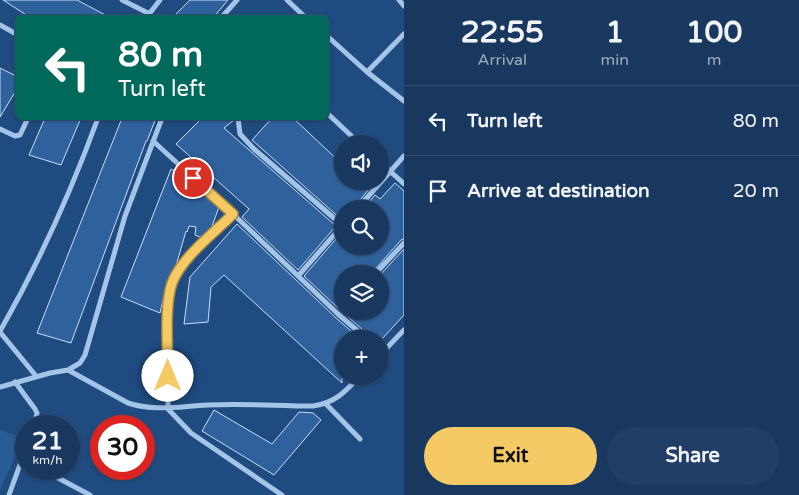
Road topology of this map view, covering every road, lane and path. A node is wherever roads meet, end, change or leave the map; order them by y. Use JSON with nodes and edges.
{"nodes":[{"id":1,"x":122,"y":0,"type":"edge"},
{"id":2,"x":160,"y":0,"type":"edge"},
{"id":3,"x":237,"y":0,"type":"edge"},
{"id":4,"x":287,"y":0,"type":"edge"},
{"id":5,"x":399,"y":0,"type":"edge"},
{"id":6,"x":404,"y":6,"type":"edge"},
{"id":7,"x":147,"y":15,"type":"edge"},
{"id":8,"x":224,"y":15,"type":"edge"},
{"id":9,"x":303,"y":15,"type":"edge"},
{"id":10,"x":0,"y":25,"type":"edge"},
{"id":11,"x":15,"y":33,"type":"edge"},
{"id":12,"x":404,"y":34,"type":"edge"},
{"id":13,"x":329,"y":38,"type":"edge"},
{"id":14,"x":367,"y":72,"type":"junction"},
{"id":15,"x":404,"y":101,"type":"edge"},
{"id":16,"x":329,"y":115,"type":"edge"},
{"id":17,"x":27,"y":120,"type":"edge"},
{"id":18,"x":97,"y":120,"type":"edge"},
{"id":19,"x":161,"y":120,"type":"edge"},
{"id":20,"x":238,"y":120,"type":"edge"},
{"id":21,"x":0,"y":129,"type":"edge"},
{"id":22,"x":350,"y":135,"type":"edge"},
{"id":23,"x":153,"y":141,"type":"junction"},
{"id":24,"x":404,"y":156,"type":"edge"},
{"id":25,"x":390,"y":171,"type":"junction"},
{"id":26,"x":404,"y":184,"type":"edge"},
{"id":27,"x":366,"y":200,"type":"edge"},
{"id":28,"x":233,"y":214,"type":"junction"},
{"id":29,"x":334,"y":219,"type":"edge"},
{"id":30,"x":334,"y":235,"type":"edge"},
{"id":31,"x":404,"y":243,"type":"edge"},
{"id":32,"x":383,"y":265,"type":"edge"},
{"id":33,"x":298,"y":276,"type":"junction"},
{"id":34,"x":334,"y":307,"type":"edge"},
{"id":35,"x":348,"y":320,"type":"edge"},
{"id":36,"x":358,"y":330,"type":"edge"},
{"id":37,"x":404,"y":330,"type":"edge"},
{"id":38,"x":0,"y":332,"type":"edge"},
{"id":39,"x":389,"y":344,"type":"edge"},
{"id":40,"x":68,"y":370,"type":"junction"},
{"id":41,"x":36,"y":376,"type":"junction"},
{"id":42,"x":15,"y":382,"type":"junction"},
{"id":43,"x":351,"y":385,"type":"edge"},
{"id":44,"x":0,"y":387,"type":"edge"},
{"id":45,"x":326,"y":404,"type":"junction"},
{"id":46,"x":168,"y":409,"type":"junction"},
{"id":47,"x":37,"y":415,"type":"edge"},
{"id":48,"x":360,"y":439,"type":"dead end"},
{"id":49,"x":15,"y":480,"type":"edge"},
{"id":50,"x":62,"y":480,"type":"edge"},
{"id":51,"x":9,"y":495,"type":"edge"},
{"id":52,"x":90,"y":495,"type":"edge"},
{"id":53,"x":282,"y":495,"type":"edge"}],
"edges":[{"from":1,"to":7,"type":"street"},
{"from":2,"to":7,"type":"street"},
{"from":3,"to":8,"type":"street"},
{"from":4,"to":9,"type":"street"},
{"from":5,"to":6,"type":"street"},
{"from":10,"to":11,"type":"street"},
{"from":12,"to":14,"type":"street"},
{"from":13,"to":14,"type":"street"},
{"from":14,"to":15,"type":"street"},
{"from":16,"to":22,"type":"street"},
{"from":17,"to":21,"type":"street"},
{"from":18,"to":38,"type":"street"},
{"from":19,"to":23,"type":"street"},
{"from":20,"to":29,"type":"street"},
{"from":23,"to":28,"type":"street"},
{"from":23,"to":40,"type":"street"},
{"from":24,"to":25,"type":"street"},
{"from":25,"to":26,"type":"street"},
{"from":25,"to":27,"type":"street"},
{"from":28,"to":33,"type":"street"},
{"from":28,"to":46,"type":"street"},
{"from":30,"to":33,"type":"street"},
{"from":31,"to":32,"type":"street"},
{"from":33,"to":34,"type":"street"},
{"from":35,"to":36,"type":"street"},
{"from":37,"to":39,"type":"street"},
{"from":38,"to":41,"type":"street"},
{"from":40,"to":41,"type":"street"},
{"from":40,"to":46,"type":"street"},
{"from":41,"to":42,"type":"street"},
{"from":42,"to":44,"type":"street"},
{"from":42,"to":47,"type":"street"},
{"from":43,"to":45,"type":"street"},
{"from":45,"to":46,"type":"street"},
{"from":45,"to":48,"type":"street"},
{"from":46,"to":53,"type":"street"},
{"from":49,"to":51,"type":"street"},
{"from":50,"to":52,"type":"street"}]}
